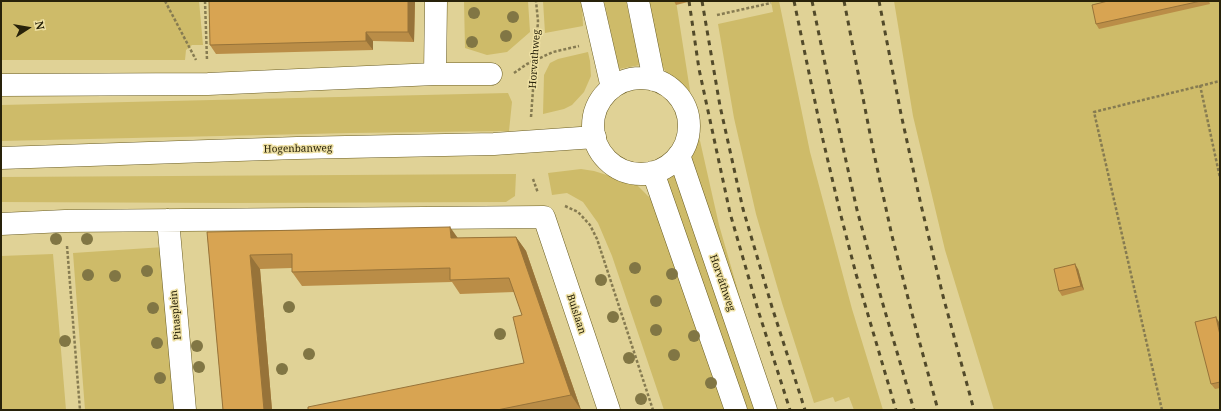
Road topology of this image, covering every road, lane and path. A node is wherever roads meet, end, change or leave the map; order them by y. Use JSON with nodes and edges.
{"nodes":[{"id":1,"x":165,"y":1,"type":"edge"},
{"id":2,"x":205,"y":1,"type":"edge"},
{"id":3,"x":436,"y":1,"type":"edge"},
{"id":4,"x":536,"y":1,"type":"edge"},
{"id":5,"x":592,"y":1,"type":"edge"},
{"id":6,"x":638,"y":1,"type":"edge"},
{"id":7,"x":771,"y":3,"type":"dead end"},
{"id":8,"x":717,"y":15,"type":"dead end"},
{"id":9,"x":580,"y":46,"type":"dead end"},
{"id":10,"x":207,"y":59,"type":"junction"},
{"id":11,"x":215,"y":59,"type":"dead end"},
{"id":12,"x":536,"y":60,"type":"junction"},
{"id":13,"x":435,"y":74,"type":"junction"},
{"id":14,"x":491,"y":74,"type":"dead end"},
{"id":15,"x":654,"y":80,"type":"junction"},
{"id":16,"x":1220,"y":81,"type":"edge"},
{"id":17,"x":208,"y":84,"type":"junction"},
{"id":18,"x":1,"y":85,"type":"edge"},
{"id":19,"x":1200,"y":85,"type":"junction"},
{"id":20,"x":612,"y":88,"type":"junction"},
{"id":21,"x":531,"y":117,"type":"dead end"},
{"id":22,"x":594,"y":137,"type":"junction"},
{"id":23,"x":679,"y":155,"type":"junction"},
{"id":24,"x":1,"y":158,"type":"edge"},
{"id":25,"x":653,"y":172,"type":"junction"},
{"id":26,"x":1220,"y":178,"type":"edge"},
{"id":27,"x":561,"y":203,"type":"dead end"},
{"id":28,"x":168,"y":220,"type":"junction"},
{"id":29,"x":65,"y":221,"type":"junction"},
{"id":30,"x":1,"y":224,"type":"edge"},
{"id":31,"x":80,"y":410,"type":"edge"},
{"id":32,"x":185,"y":410,"type":"edge"},
{"id":33,"x":608,"y":410,"type":"edge"},
{"id":34,"x":653,"y":410,"type":"edge"},
{"id":35,"x":736,"y":410,"type":"edge"},
{"id":36,"x":766,"y":410,"type":"edge"},
{"id":37,"x":1162,"y":410,"type":"edge"}],
"edges":[{"from":1,"to":17,"type":"path"},
{"from":2,"to":10,"type":"path"},
{"from":3,"to":13,"type":"street"},
{"from":4,"to":12,"type":"path","name":"Horvathweg"},
{"from":5,"to":20,"type":"street"},
{"from":6,"to":15,"type":"street"},
{"from":7,"to":8,"type":"path"},
{"from":9,"to":12,"type":"path"},
{"from":10,"to":11,"type":"path"},
{"from":10,"to":17,"type":"path"},
{"from":12,"to":21,"type":"path","name":"Horvathweg"},
{"from":13,"to":14,"type":"street"},
{"from":13,"to":17,"type":"street"},
{"from":15,"to":20,"type":"street"},
{"from":15,"to":23,"type":"street"},
{"from":16,"to":19,"type":"path"},
{"from":17,"to":18,"type":"street"},
{"from":19,"to":26,"type":"path"},
{"from":19,"to":37,"type":"path"},
{"from":20,"to":22,"type":"street"},
{"from":22,"to":24,"type":"street","name":"Hogenbanweg"},
{"from":22,"to":25,"type":"street"},
{"from":23,"to":25,"type":"street"},
{"from":23,"to":36,"type":"street","name":"Horváthweg"},
{"from":25,"to":35,"type":"street"},
{"from":27,"to":34,"type":"path"},
{"from":28,"to":29,"type":"street"},
{"from":28,"to":32,"type":"street","name":"Pinasplein"},
{"from":28,"to":33,"type":"street","name":"Buislaan"},
{"from":29,"to":30,"type":"street"},
{"from":29,"to":31,"type":"path"}]}
